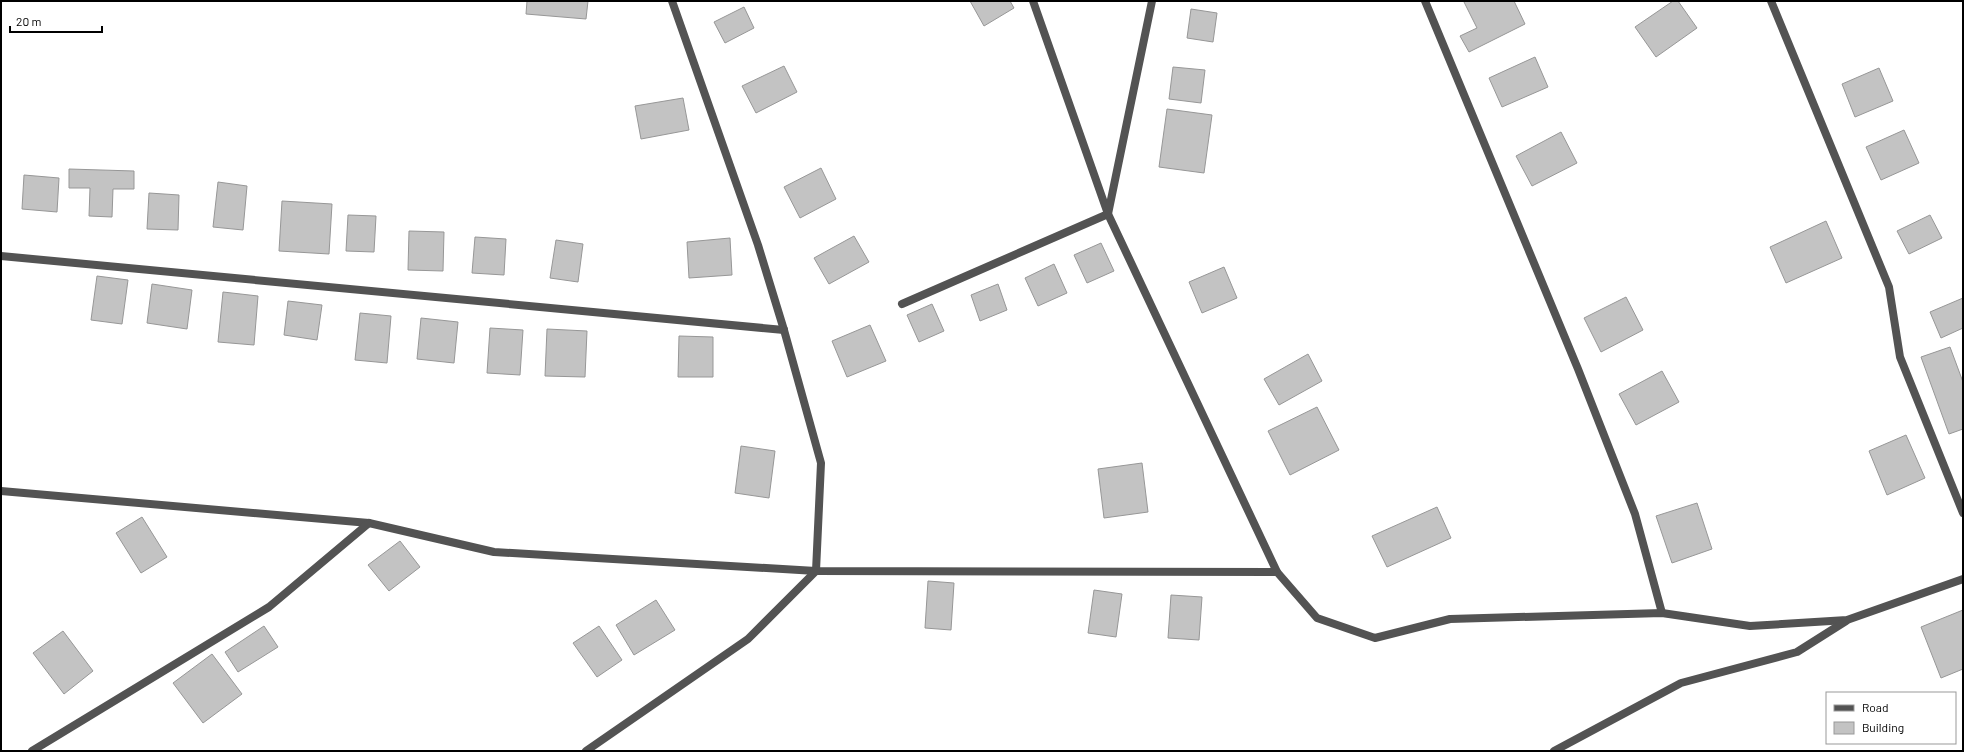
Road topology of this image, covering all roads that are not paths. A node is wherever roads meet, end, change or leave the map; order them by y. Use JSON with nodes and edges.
{"nodes":[{"id":1,"x":672,"y":1,"type":"edge"},
{"id":2,"x":1034,"y":1,"type":"edge"},
{"id":3,"x":1152,"y":1,"type":"edge"},
{"id":4,"x":1425,"y":1,"type":"edge"},
{"id":5,"x":1771,"y":1,"type":"edge"},
{"id":6,"x":1108,"y":214,"type":"junction"},
{"id":7,"x":1,"y":256,"type":"edge"},
{"id":8,"x":902,"y":304,"type":"dead end"},
{"id":9,"x":784,"y":330,"type":"junction"},
{"id":10,"x":1,"y":491,"type":"edge"},
{"id":11,"x":1963,"y":513,"type":"edge"},
{"id":12,"x":369,"y":523,"type":"junction"},
{"id":13,"x":816,"y":571,"type":"junction"},
{"id":14,"x":1277,"y":572,"type":"junction"},
{"id":15,"x":1963,"y":579,"type":"edge"},
{"id":16,"x":1662,"y":613,"type":"junction"},
{"id":17,"x":1847,"y":620,"type":"junction"},
{"id":18,"x":32,"y":751,"type":"edge"},
{"id":19,"x":586,"y":751,"type":"edge"},
{"id":20,"x":1554,"y":751,"type":"edge"}],
"edges":[{"from":1,"to":9,"type":"street"},
{"from":2,"to":6,"type":"street"},
{"from":3,"to":6,"type":"street"},
{"from":4,"to":16,"type":"street"},
{"from":5,"to":11,"type":"street"},
{"from":6,"to":8,"type":"street"},
{"from":6,"to":14,"type":"street"},
{"from":7,"to":9,"type":"street"},
{"from":9,"to":13,"type":"street"},
{"from":10,"to":12,"type":"street"},
{"from":12,"to":13,"type":"street"},
{"from":12,"to":18,"type":"street"},
{"from":13,"to":14,"type":"street"},
{"from":13,"to":19,"type":"street"},
{"from":14,"to":16,"type":"street"},
{"from":15,"to":17,"type":"street"},
{"from":16,"to":17,"type":"street"},
{"from":17,"to":20,"type":"street"}]}
